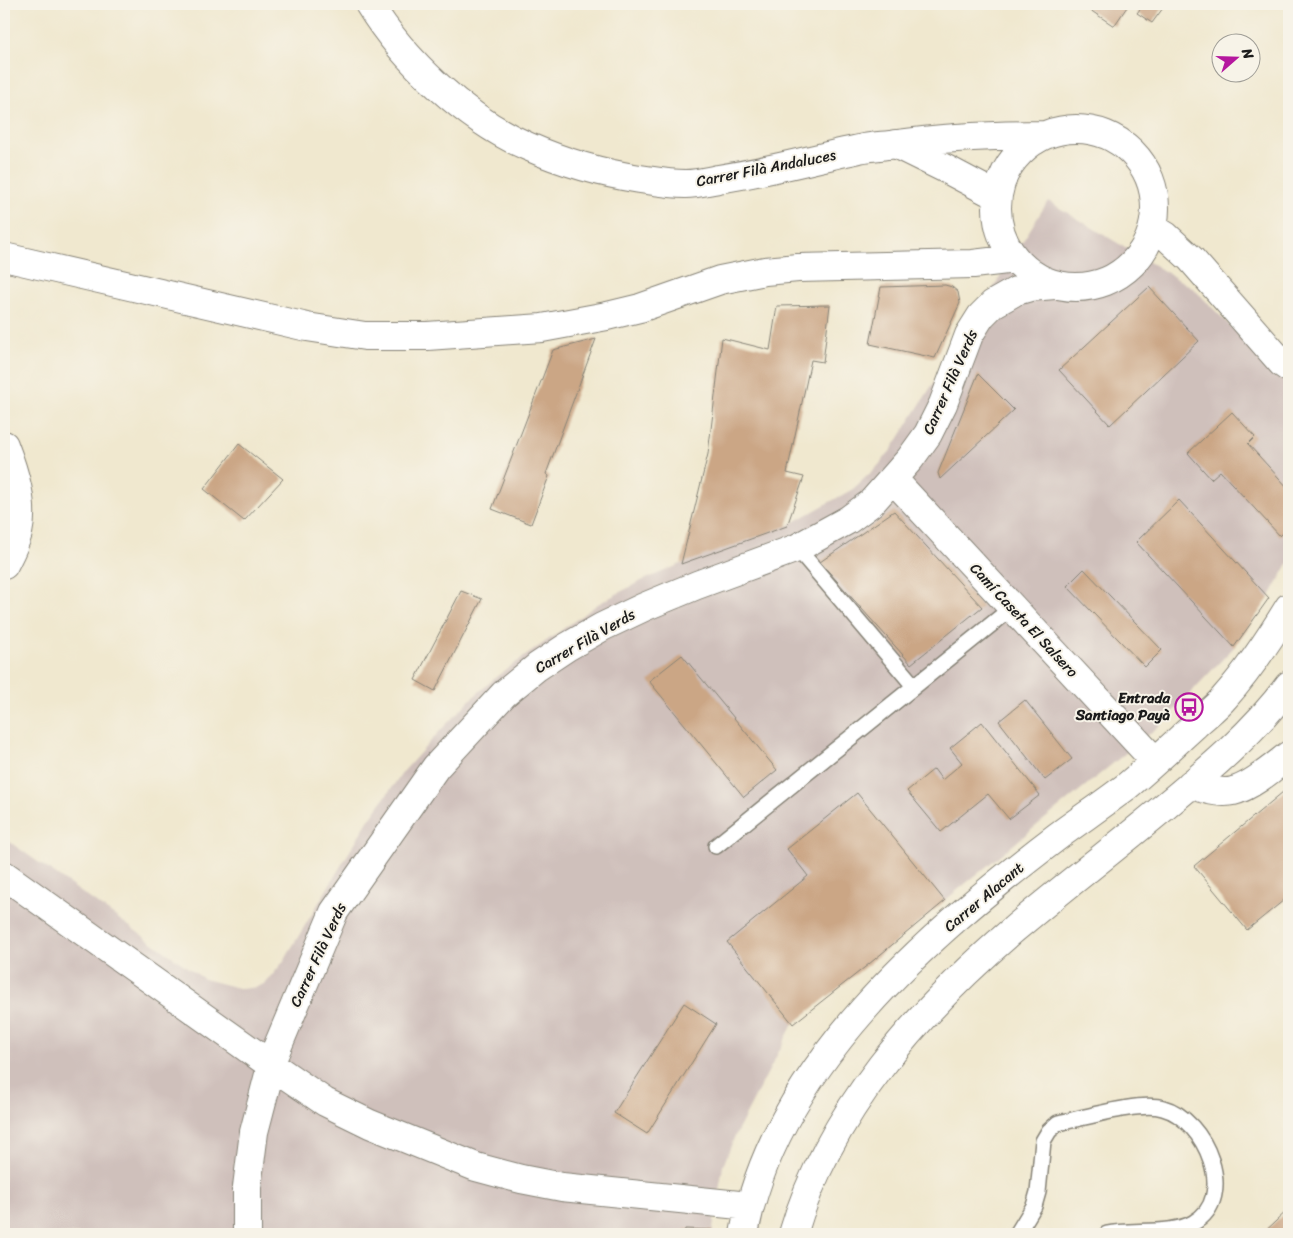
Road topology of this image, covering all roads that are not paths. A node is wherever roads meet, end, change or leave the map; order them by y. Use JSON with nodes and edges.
{"nodes":[{"id":1,"x":369,"y":4,"type":"edge"},
{"id":2,"x":1044,"y":135,"type":"junction"},
{"id":3,"x":895,"y":144,"type":"junction"},
{"id":4,"x":997,"y":196,"type":"junction"},
{"id":5,"x":1153,"y":228,"type":"junction"},
{"id":6,"x":4,"y":257,"type":"edge"},
{"id":7,"x":1015,"y":259,"type":"junction"},
{"id":8,"x":1055,"y":285,"type":"junction"},
{"id":9,"x":1289,"y":368,"type":"edge"},
{"id":10,"x":4,"y":445,"type":"edge"},
{"id":11,"x":893,"y":479,"type":"junction"},
{"id":12,"x":797,"y":548,"type":"junction"},
{"id":13,"x":4,"y":565,"type":"edge"},
{"id":14,"x":1289,"y":607,"type":"edge"},
{"id":15,"x":1013,"y":608,"type":"junction"},
{"id":16,"x":1289,"y":685,"type":"edge"},
{"id":17,"x":914,"y":686,"type":"junction"},
{"id":18,"x":1289,"y":755,"type":"edge"},
{"id":19,"x":1155,"y":761,"type":"junction"},
{"id":20,"x":1191,"y":784,"type":"junction"},
{"id":21,"x":716,"y":846,"type":"dead end"},
{"id":22,"x":4,"y":875,"type":"edge"},
{"id":23,"x":271,"y":1065,"type":"junction"},
{"id":24,"x":749,"y":1206,"type":"junction"},
{"id":25,"x":247,"y":1234,"type":"edge"},
{"id":26,"x":744,"y":1234,"type":"edge"},
{"id":27,"x":793,"y":1234,"type":"edge"},
{"id":28,"x":1017,"y":1234,"type":"edge"},
{"id":29,"x":1107,"y":1234,"type":"edge"}],
"edges":[{"from":1,"to":3,"type":"street","name":"Carrer Filà Andaluces"},
{"from":2,"to":3,"type":"street","name":"Carrer Filà Andaluces"},
{"from":2,"to":4,"type":"street"},
{"from":2,"to":5,"type":"street"},
{"from":3,"to":4,"type":"street"},
{"from":4,"to":7,"type":"street"},
{"from":5,"to":8,"type":"street"},
{"from":5,"to":9,"type":"street"},
{"from":6,"to":7,"type":"street"},
{"from":7,"to":8,"type":"street"},
{"from":8,"to":11,"type":"street","name":"Carrer Filà Verds"},
{"from":10,"to":13,"type":"street"},
{"from":11,"to":12,"type":"street","name":"Carrer Filà Verds"},
{"from":11,"to":15,"type":"street","name":"Camí Caseta El Salsero"},
{"from":12,"to":17,"type":"lane"},
{"from":12,"to":23,"type":"street","name":"Carrer Filà Verds"},
{"from":14,"to":19,"type":"street","name":"Carrer Alacant"},
{"from":15,"to":17,"type":"lane"},
{"from":15,"to":19,"type":"street","name":"Camí Caseta El Salsero"},
{"from":16,"to":20,"type":"street"},
{"from":17,"to":21,"type":"lane"},
{"from":18,"to":20,"type":"street"},
{"from":19,"to":24,"type":"street","name":"Carrer Alacant"},
{"from":20,"to":27,"type":"street"},
{"from":22,"to":23,"type":"street"},
{"from":23,"to":24,"type":"street"},
{"from":23,"to":25,"type":"street","name":"Carrer Filà Verds"},
{"from":24,"to":26,"type":"street","name":"Carrer Alacant"},
{"from":28,"to":29,"type":"lane"}]}
